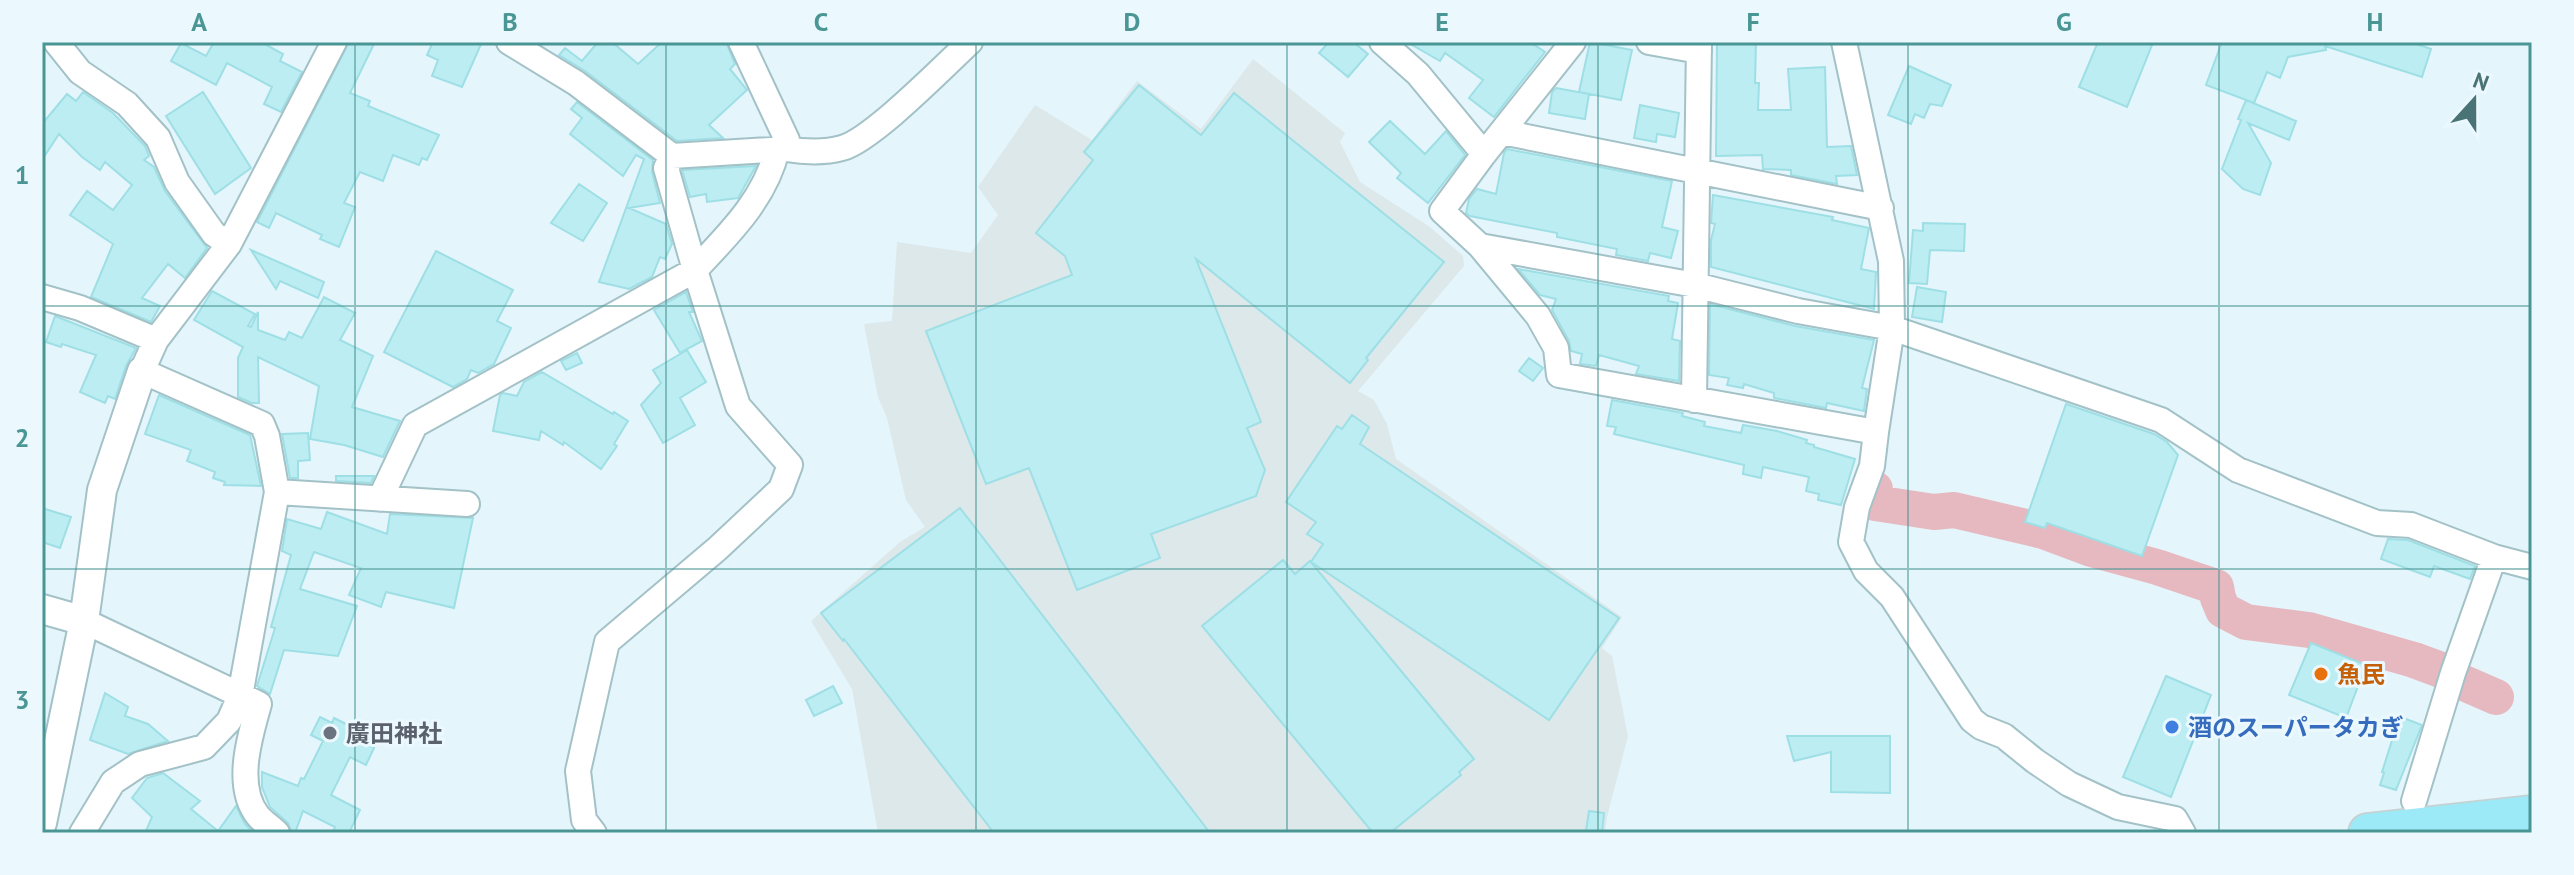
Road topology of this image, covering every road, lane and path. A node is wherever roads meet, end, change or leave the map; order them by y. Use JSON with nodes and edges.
{"nodes":[{"id":1,"x":56,"y":42,"type":"edge"},
{"id":2,"x":334,"y":42,"type":"edge"},
{"id":3,"x":509,"y":42,"type":"edge"},
{"id":4,"x":741,"y":42,"type":"edge"},
{"id":5,"x":970,"y":42,"type":"edge"},
{"id":6,"x":1382,"y":42,"type":"edge"},
{"id":7,"x":1573,"y":42,"type":"edge"},
{"id":8,"x":1649,"y":42,"type":"edge"},
{"id":9,"x":1844,"y":42,"type":"edge"},
{"id":10,"x":1699,"y":46,"type":"edge"},
{"id":11,"x":1502,"y":132,"type":"junction"},
{"id":12,"x":782,"y":149,"type":"junction"},
{"id":13,"x":1484,"y":154,"type":"junction"},
{"id":14,"x":672,"y":156,"type":"junction"},
{"id":15,"x":1698,"y":171,"type":"junction"},
{"id":16,"x":1881,"y":208,"type":"junction"},
{"id":17,"x":229,"y":244,"type":"junction"},
{"id":18,"x":1480,"y":246,"type":"junction"},
{"id":19,"x":695,"y":270,"type":"junction"},
{"id":20,"x":1695,"y":285,"type":"junction"},
{"id":21,"x":42,"y":297,"type":"edge"},
{"id":22,"x":1892,"y":328,"type":"junction"},
{"id":23,"x":156,"y":340,"type":"junction"},
{"id":24,"x":142,"y":371,"type":"junction"},
{"id":25,"x":1694,"y":400,"type":"junction"},
{"id":26,"x":1876,"y":432,"type":"junction"},
{"id":27,"x":277,"y":492,"type":"junction"},
{"id":28,"x":380,"y":499,"type":"junction"},
{"id":29,"x":467,"y":504,"type":"dead end"},
{"id":30,"x":2494,"y":557,"type":"junction"},
{"id":31,"x":2532,"y":567,"type":"edge"},
{"id":32,"x":42,"y":609,"type":"edge"},
{"id":33,"x":84,"y":621,"type":"junction"},
{"id":34,"x":240,"y":696,"type":"junction"},
{"id":35,"x":2414,"y":801,"type":"dead end"},
{"id":36,"x":2532,"y":815,"type":"edge"},
{"id":37,"x":42,"y":823,"type":"edge"},
{"id":38,"x":42,"y":830,"type":"edge"},
{"id":39,"x":49,"y":833,"type":"edge"},
{"id":40,"x":82,"y":833,"type":"edge"},
{"id":41,"x":277,"y":833,"type":"edge"},
{"id":42,"x":594,"y":833,"type":"edge"},
{"id":43,"x":2183,"y":833,"type":"edge"},
{"id":44,"x":2368,"y":833,"type":"edge"}],
"edges":[{"from":1,"to":17,"type":"street"},
{"from":2,"to":17,"type":"street"},
{"from":3,"to":14,"type":"street"},
{"from":4,"to":12,"type":"street"},
{"from":5,"to":12,"type":"street"},
{"from":6,"to":13,"type":"street"},
{"from":7,"to":11,"type":"street"},
{"from":8,"to":10,"type":"street"},
{"from":9,"to":16,"type":"street"},
{"from":10,"to":15,"type":"street"},
{"from":11,"to":13,"type":"street"},
{"from":11,"to":15,"type":"street"},
{"from":12,"to":14,"type":"street"},
{"from":12,"to":19,"type":"street"},
{"from":13,"to":18,"type":"street"},
{"from":14,"to":19,"type":"street"},
{"from":15,"to":16,"type":"street"},
{"from":15,"to":20,"type":"street"},
{"from":16,"to":22,"type":"street"},
{"from":17,"to":23,"type":"street"},
{"from":18,"to":20,"type":"street"},
{"from":18,"to":25,"type":"street"},
{"from":19,"to":28,"type":"street"},
{"from":19,"to":42,"type":"street"},
{"from":20,"to":22,"type":"street"},
{"from":20,"to":25,"type":"street"},
{"from":21,"to":23,"type":"street"},
{"from":22,"to":26,"type":"street"},
{"from":22,"to":30,"type":"street"},
{"from":23,"to":24,"type":"street"},
{"from":24,"to":27,"type":"street"},
{"from":24,"to":33,"type":"street"},
{"from":25,"to":26,"type":"street"},
{"from":26,"to":43,"type":"street"},
{"from":27,"to":28,"type":"street"},
{"from":27,"to":34,"type":"street"},
{"from":28,"to":29,"type":"street"},
{"from":30,"to":31,"type":"street"},
{"from":30,"to":35,"type":"street"},
{"from":32,"to":33,"type":"street"},
{"from":33,"to":34,"type":"street"},
{"from":33,"to":37,"type":"street"},
{"from":34,"to":40,"type":"street"},
{"from":34,"to":41,"type":"street"},
{"from":36,"to":44,"type":"highway"},
{"from":38,"to":39,"type":"street"}]}
